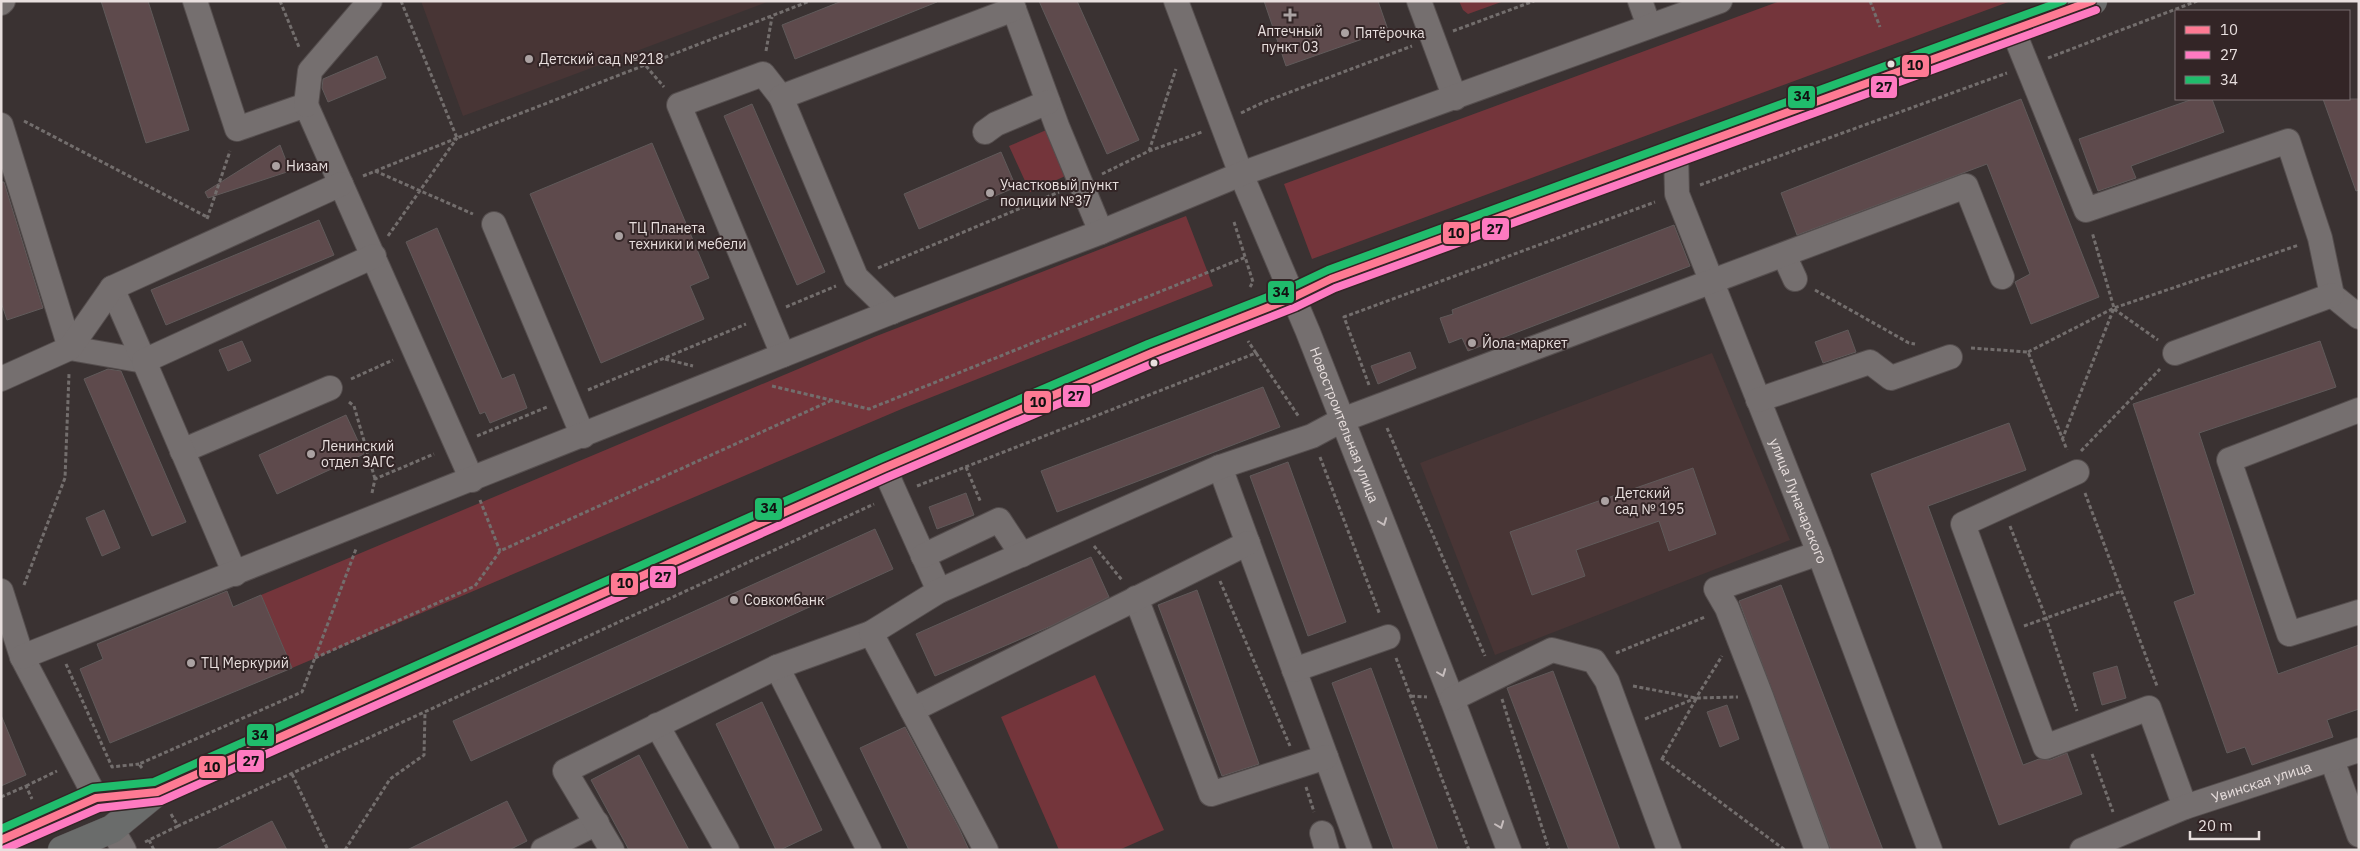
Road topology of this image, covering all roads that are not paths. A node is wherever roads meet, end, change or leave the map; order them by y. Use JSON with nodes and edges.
{"nodes":[{"id":1,"x":195,"y":1,"type":"edge"},
{"id":2,"x":370,"y":1,"type":"edge"},
{"id":3,"x":1176,"y":1,"type":"edge"},
{"id":4,"x":1419,"y":1,"type":"edge"},
{"id":5,"x":1640,"y":1,"type":"edge"},
{"id":6,"x":1720,"y":1,"type":"edge"},
{"id":7,"x":2092,"y":1,"type":"edge"},
{"id":8,"x":1012,"y":5,"type":"edge"},
{"id":9,"x":1648,"y":26,"type":"junction"},
{"id":10,"x":2012,"y":30,"type":"junction"},
{"id":11,"x":781,"y":97,"type":"junction"},
{"id":12,"x":1455,"y":98,"type":"junction"},
{"id":13,"x":1048,"y":102,"type":"junction"},
{"id":14,"x":306,"y":105,"type":"junction"},
{"id":15,"x":10,"y":122,"type":"edge"},
{"id":16,"x":985,"y":132,"type":"dead end"},
{"id":17,"x":1676,"y":152,"type":"junction"},
{"id":18,"x":1241,"y":174,"type":"junction"},
{"id":19,"x":342,"y":184,"type":"junction"},
{"id":20,"x":494,"y":224,"type":"road end"},
{"id":21,"x":1101,"y":232,"type":"junction"},
{"id":22,"x":1784,"y":255,"type":"junction"},
{"id":23,"x":374,"y":256,"type":"junction"},
{"id":24,"x":2002,"y":277,"type":"dead end"},
{"id":25,"x":1795,"y":279,"type":"dead end"},
{"id":26,"x":1712,"y":281,"type":"junction"},
{"id":27,"x":112,"y":288,"type":"junction"},
{"id":28,"x":2332,"y":295,"type":"junction"},
{"id":29,"x":1292,"y":298,"type":"junction"},
{"id":30,"x":892,"y":312,"type":"junction"},
{"id":31,"x":2359,"y":317,"type":"edge"},
{"id":32,"x":70,"y":348,"type":"junction"},
{"id":33,"x":2176,"y":353,"type":"road end"},
{"id":34,"x":783,"y":355,"type":"junction"},
{"id":35,"x":1950,"y":357,"type":"dead end"},
{"id":36,"x":144,"y":361,"type":"junction"},
{"id":37,"x":1,"y":379,"type":"edge"},
{"id":38,"x":330,"y":388,"type":"road end"},
{"id":39,"x":1758,"y":400,"type":"junction"},
{"id":40,"x":2359,"y":410,"type":"edge"},
{"id":41,"x":1342,"y":420,"type":"junction"},
{"id":42,"x":582,"y":436,"type":"junction"},
{"id":43,"x":182,"y":451,"type":"junction"},
{"id":44,"x":2078,"y":462,"type":"road end"},
{"id":45,"x":1220,"y":467,"type":"junction"},
{"id":46,"x":884,"y":468,"type":"junction"},
{"id":47,"x":472,"y":480,"type":"junction"},
{"id":48,"x":1248,"y":543,"type":"junction"},
{"id":49,"x":1819,"y":553,"type":"junction"},
{"id":50,"x":1022,"y":555,"type":"junction"},
{"id":51,"x":923,"y":556,"type":"junction"},
{"id":52,"x":235,"y":574,"type":"junction"},
{"id":53,"x":12,"y":589,"type":"edge"},
{"id":54,"x":939,"y":591,"type":"junction"},
{"id":55,"x":1136,"y":598,"type":"junction"},
{"id":56,"x":2359,"y":612,"type":"edge"},
{"id":57,"x":871,"y":633,"type":"junction"},
{"id":58,"x":1388,"y":637,"type":"road end"},
{"id":59,"x":22,"y":657,"type":"junction"},
{"id":60,"x":778,"y":667,"type":"junction"},
{"id":61,"x":1294,"y":670,"type":"junction"},
{"id":62,"x":1452,"y":699,"type":"junction"},
{"id":63,"x":912,"y":710,"type":"junction"},
{"id":64,"x":657,"y":725,"type":"junction"},
{"id":65,"x":2359,"y":750,"type":"edge"},
{"id":66,"x":1326,"y":757,"type":"junction"},
{"id":67,"x":2332,"y":760,"type":"junction"},
{"id":68,"x":157,"y":792,"type":"junction"},
{"id":69,"x":96,"y":798,"type":"junction"},
{"id":70,"x":2185,"y":807,"type":"junction"},
{"id":71,"x":597,"y":823,"type":"junction"},
{"id":72,"x":2359,"y":835,"type":"edge"},
{"id":73,"x":1,"y":840,"type":"edge"},
{"id":74,"x":126,"y":841,"type":"edge"},
{"id":75,"x":62,"y":850,"type":"edge"},
{"id":76,"x":543,"y":850,"type":"edge"},
{"id":77,"x":612,"y":850,"type":"edge"},
{"id":78,"x":727,"y":850,"type":"edge"},
{"id":79,"x":869,"y":850,"type":"edge"},
{"id":80,"x":986,"y":850,"type":"edge"},
{"id":81,"x":1360,"y":850,"type":"edge"},
{"id":82,"x":1509,"y":850,"type":"edge"},
{"id":83,"x":1669,"y":850,"type":"edge"},
{"id":84,"x":1817,"y":850,"type":"edge"},
{"id":85,"x":1930,"y":850,"type":"edge"},
{"id":86,"x":2082,"y":850,"type":"edge"}],
"edges":[{"from":1,"to":14,"type":"street"},
{"from":2,"to":14,"type":"street"},
{"from":3,"to":18,"type":"street","name":"Новостроительная улица"},
{"from":4,"to":12,"type":"street"},
{"from":5,"to":9,"type":"street"},
{"from":6,"to":9,"type":"street"},
{"from":7,"to":10,"type":"main road"},
{"from":8,"to":11,"type":"street"},
{"from":8,"to":13,"type":"street"},
{"from":9,"to":12,"type":"street"},
{"from":10,"to":17,"type":"main road"},
{"from":10,"to":28,"type":"street"},
{"from":11,"to":30,"type":"street"},
{"from":11,"to":34,"type":"street"},
{"from":12,"to":18,"type":"street"},
{"from":13,"to":16,"type":"street"},
{"from":13,"to":21,"type":"street"},
{"from":14,"to":19,"type":"street"},
{"from":15,"to":32,"type":"street"},
{"from":17,"to":26,"type":"street","name":"улица Луначарского"},
{"from":17,"to":29,"type":"main road"},
{"from":18,"to":21,"type":"street"},
{"from":18,"to":29,"type":"street","name":"Новостроительная улица"},
{"from":19,"to":23,"type":"street"},
{"from":19,"to":27,"type":"street"},
{"from":20,"to":42,"type":"street"},
{"from":21,"to":30,"type":"street"},
{"from":22,"to":24,"type":"street"},
{"from":22,"to":25,"type":"street"},
{"from":22,"to":26,"type":"street"},
{"from":23,"to":36,"type":"street"},
{"from":23,"to":47,"type":"street"},
{"from":26,"to":39,"type":"street","name":"улица Луначарского"},
{"from":26,"to":41,"type":"street"},
{"from":27,"to":32,"type":"street"},
{"from":27,"to":36,"type":"street"},
{"from":28,"to":31,"type":"street"},
{"from":28,"to":33,"type":"street"},
{"from":29,"to":41,"type":"street","name":"Новостроительная улица"},
{"from":29,"to":46,"type":"main road"},
{"from":30,"to":34,"type":"street"},
{"from":32,"to":36,"type":"street"},
{"from":32,"to":37,"type":"street"},
{"from":34,"to":42,"type":"street"},
{"from":35,"to":39,"type":"street"},
{"from":36,"to":43,"type":"street"},
{"from":38,"to":43,"type":"street"},
{"from":39,"to":49,"type":"street","name":"улица Луначарского"},
{"from":40,"to":56,"type":"street"},
{"from":41,"to":45,"type":"street"},
{"from":41,"to":62,"type":"street","name":"Новостроительная улица","one_way":true},
{"from":42,"to":47,"type":"street"},
{"from":43,"to":52,"type":"street"},
{"from":44,"to":70,"type":"street"},
{"from":45,"to":48,"type":"street"},
{"from":45,"to":50,"type":"street"},
{"from":46,"to":51,"type":"street"},
{"from":46,"to":68,"type":"main road"},
{"from":47,"to":52,"type":"street"},
{"from":48,"to":55,"type":"street"},
{"from":48,"to":61,"type":"street"},
{"from":49,"to":84,"type":"street"},
{"from":49,"to":85,"type":"street","name":"улица Луначарского"},
{"from":50,"to":51,"type":"street"},
{"from":50,"to":54,"type":"street"},
{"from":51,"to":54,"type":"street"},
{"from":52,"to":59,"type":"street"},
{"from":53,"to":59,"type":"street"},
{"from":54,"to":57,"type":"street"},
{"from":55,"to":63,"type":"street"},
{"from":55,"to":66,"type":"street"},
{"from":57,"to":60,"type":"street"},
{"from":57,"to":63,"type":"street"},
{"from":58,"to":61,"type":"street"},
{"from":59,"to":69,"type":"street"},
{"from":60,"to":64,"type":"street"},
{"from":60,"to":79,"type":"street"},
{"from":61,"to":66,"type":"street"},
{"from":62,"to":82,"type":"street","name":"Новостроительная улица","one_way":true},
{"from":62,"to":83,"type":"street"},
{"from":63,"to":80,"type":"street"},
{"from":64,"to":71,"type":"street"},
{"from":64,"to":78,"type":"street"},
{"from":65,"to":67,"type":"street","name":"Увинская улица"},
{"from":66,"to":81,"type":"street"},
{"from":67,"to":70,"type":"street","name":"Увинская улица"},
{"from":67,"to":72,"type":"street"},
{"from":68,"to":69,"type":"main road"},
{"from":68,"to":74,"type":"main road"},
{"from":69,"to":73,"type":"main road"},
{"from":69,"to":74,"type":"main road"},
{"from":70,"to":86,"type":"street","name":"Увинская улица"},
{"from":71,"to":76,"type":"street"},
{"from":71,"to":77,"type":"street"},
{"from":74,"to":75,"type":"main road"}]}
